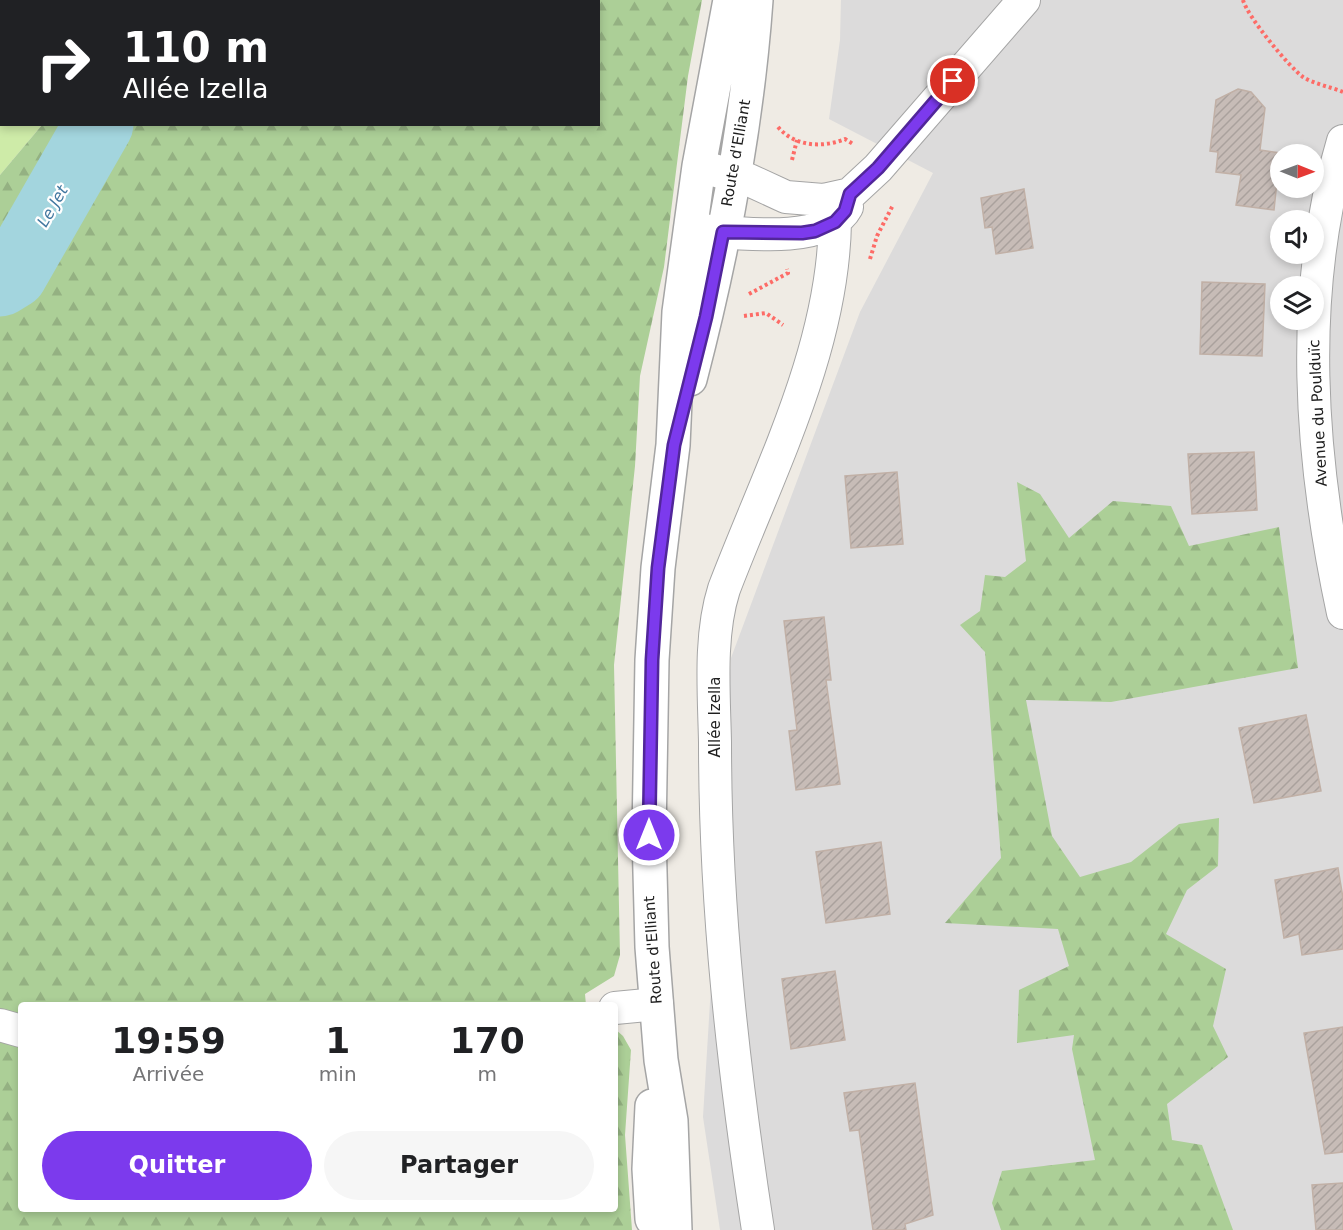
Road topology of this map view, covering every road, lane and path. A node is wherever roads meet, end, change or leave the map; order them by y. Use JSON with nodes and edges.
{"nodes":[{"id":1,"x":730,"y":0,"type":"edge"},
{"id":2,"x":756,"y":0,"type":"edge"},
{"id":3,"x":1024,"y":0,"type":"edge"},
{"id":4,"x":1243,"y":0,"type":"edge"},
{"id":5,"x":1343,"y":92,"type":"edge"},
{"id":6,"x":775,"y":122,"type":"dead end"},
{"id":7,"x":1343,"y":141,"type":"edge"},
{"id":8,"x":699,"y":166,"type":"junction"},
{"id":9,"x":878,"y":168,"type":"junction"},
{"id":10,"x":734,"y":175,"type":"junction"},
{"id":11,"x":850,"y":194,"type":"junction"},
{"id":12,"x":835,"y":222,"type":"junction"},
{"id":13,"x":691,"y":229,"type":"junction"},
{"id":14,"x":723,"y":232,"type":"junction"},
{"id":15,"x":737,"y":318,"type":"dead end"},
{"id":16,"x":809,"y":367,"type":"junction"},
{"id":17,"x":674,"y":445,"type":"junction"},
{"id":18,"x":1343,"y":613,"type":"edge"},
{"id":19,"x":657,"y":1004,"type":"junction"},
{"id":20,"x":618,"y":1008,"type":"edge"},
{"id":21,"x":0,"y":1025,"type":"edge"},
{"id":22,"x":18,"y":1029,"type":"edge"},
{"id":23,"x":661,"y":1060,"type":"junction"},
{"id":24,"x":653,"y":1230,"type":"edge"},
{"id":25,"x":675,"y":1230,"type":"edge"},
{"id":26,"x":758,"y":1230,"type":"edge"}],
"edges":[{"from":1,"to":8,"type":"street","name":"Route d'Elliant"},
{"from":2,"to":10,"type":"street","name":"Route d'Elliant"},
{"from":3,"to":9,"type":"street"},
{"from":4,"to":5,"type":"path"},
{"from":6,"to":9,"type":"path"},
{"from":7,"to":18,"type":"street","name":"Avenue du Poulduïc"},
{"from":8,"to":10,"type":"street"},
{"from":8,"to":13,"type":"street","name":"Route d'Elliant"},
{"from":9,"to":11,"type":"street"},
{"from":10,"to":11,"type":"street"},
{"from":10,"to":14,"type":"street","name":"Route d'Elliant"},
{"from":11,"to":12,"type":"street","name":"Allée Izella"},
{"from":12,"to":14,"type":"street"},
{"from":12,"to":16,"type":"street","name":"Allée Izella"},
{"from":13,"to":14,"type":"street"},
{"from":13,"to":17,"type":"street","name":"Route d'Elliant"},
{"from":14,"to":17,"type":"street","name":"Route d'Elliant"},
{"from":15,"to":16,"type":"path"},
{"from":16,"to":26,"type":"street","name":"Allée Izella"},
{"from":17,"to":19,"type":"street","name":"Route d'Elliant"},
{"from":19,"to":20,"type":"street"},
{"from":19,"to":23,"type":"street","name":"Route d'Elliant"},
{"from":21,"to":22,"type":"street"},
{"from":23,"to":24,"type":"street","name":"Route d'Elliant"},
{"from":23,"to":25,"type":"street","name":"Route d'Elliant"}]}
